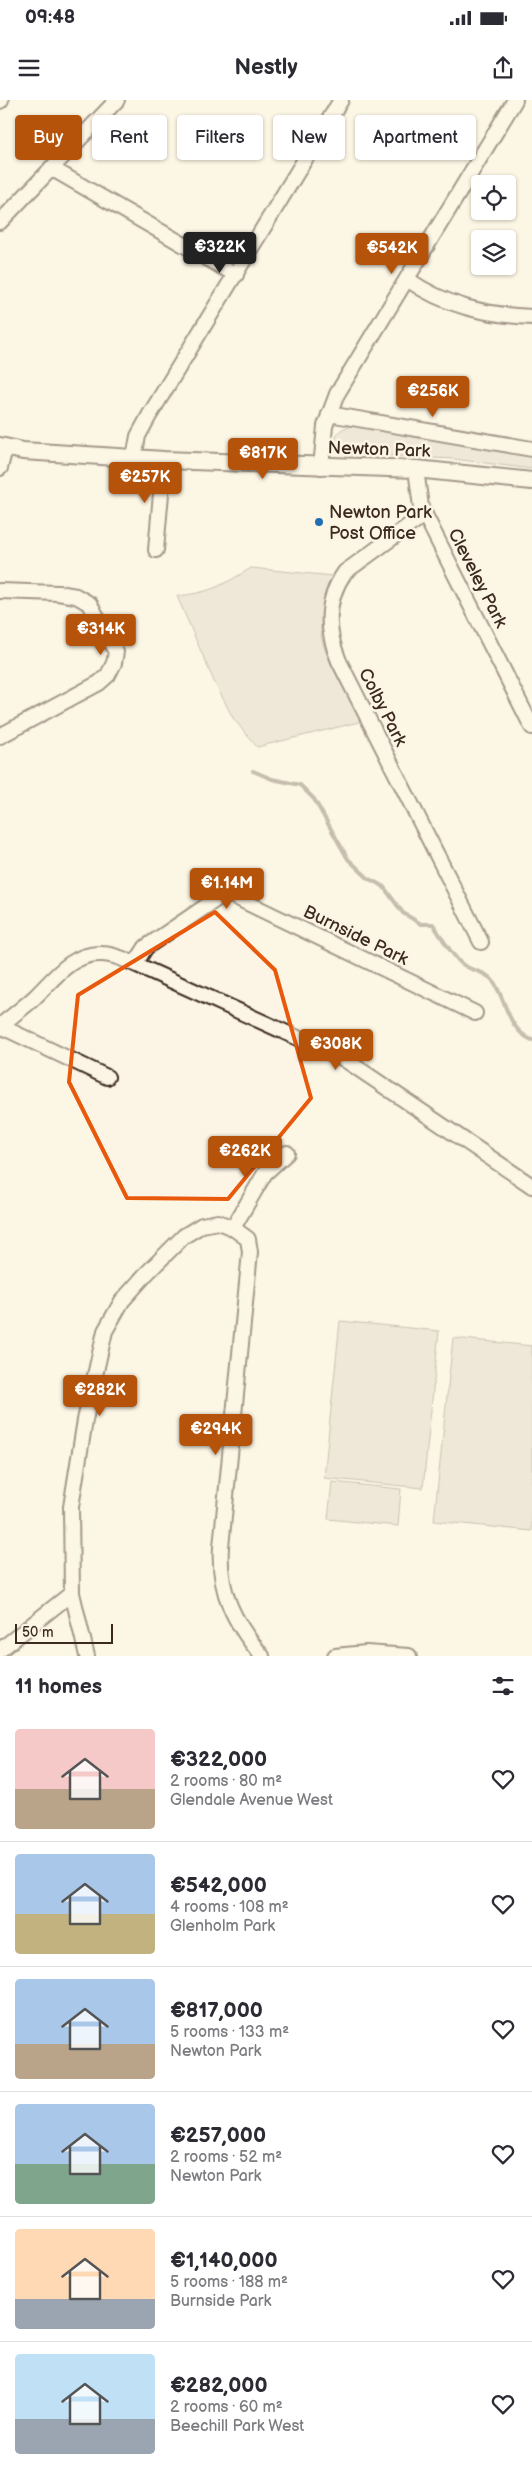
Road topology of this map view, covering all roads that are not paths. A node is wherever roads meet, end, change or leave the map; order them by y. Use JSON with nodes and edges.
{"nodes":[{"id":1,"x":118,"y":100,"type":"edge"},
{"id":2,"x":341,"y":100,"type":"edge"},
{"id":3,"x":515,"y":100,"type":"edge"},
{"id":4,"x":51,"y":168,"type":"junction"},
{"id":5,"x":0,"y":222,"type":"edge"},
{"id":6,"x":236,"y":275,"type":"junction"},
{"id":7,"x":407,"y":279,"type":"junction"},
{"id":8,"x":532,"y":317,"type":"edge"},
{"id":9,"x":329,"y":414,"type":"junction"},
{"id":10,"x":3,"y":447,"type":"edge"},
{"id":11,"x":532,"y":449,"type":"edge"},
{"id":12,"x":134,"y":458,"type":"junction"},
{"id":13,"x":164,"y":460,"type":"junction"},
{"id":14,"x":321,"y":467,"type":"junction"},
{"id":15,"x":0,"y":468,"type":"edge"},
{"id":16,"x":416,"y":469,"type":"junction"},
{"id":17,"x":532,"y":481,"type":"edge"},
{"id":18,"x":424,"y":514,"type":"junction"},
{"id":19,"x":156,"y":550,"type":"dead end"},
{"id":20,"x":0,"y":591,"type":"edge"},
{"id":21,"x":532,"y":727,"type":"edge"},
{"id":22,"x":0,"y":736,"type":"edge"},
{"id":23,"x":481,"y":942,"type":"dead end"},
{"id":24,"x":135,"y":964,"type":"junction"},
{"id":25,"x":475,"y":1013,"type":"dead end"},
{"id":26,"x":1,"y":1026,"type":"edge"},
{"id":27,"x":107,"y":1077,"type":"dead end"},
{"id":28,"x":287,"y":1154,"type":"dead end"},
{"id":29,"x":532,"y":1186,"type":"edge"},
{"id":30,"x":232,"y":1228,"type":"junction"},
{"id":31,"x":72,"y":1593,"type":"junction"},
{"id":32,"x":0,"y":1650,"type":"edge"},
{"id":33,"x":87,"y":1656,"type":"edge"},
{"id":34,"x":262,"y":1656,"type":"edge"},
{"id":35,"x":335,"y":1656,"type":"edge"},
{"id":36,"x":410,"y":1656,"type":"edge"}],
"edges":[{"from":1,"to":4,"type":"street"},
{"from":2,"to":6,"type":"street"},
{"from":3,"to":7,"type":"street"},
{"from":4,"to":5,"type":"street"},
{"from":4,"to":6,"type":"street"},
{"from":6,"to":12,"type":"street"},
{"from":7,"to":8,"type":"street"},
{"from":7,"to":9,"type":"street"},
{"from":9,"to":11,"type":"street"},
{"from":9,"to":14,"type":"street"},
{"from":10,"to":12,"type":"street","name":"Newton Park"},
{"from":10,"to":15,"type":"street"},
{"from":12,"to":13,"type":"street","name":"Newton Park"},
{"from":13,"to":14,"type":"street","name":"Newton Park"},
{"from":13,"to":19,"type":"street"},
{"from":14,"to":16,"type":"street","name":"Newton Park"},
{"from":16,"to":17,"type":"street","name":"Newton Park"},
{"from":16,"to":18,"type":"street","name":"Cleveley Park"},
{"from":18,"to":21,"type":"street","name":"Cleveley Park"},
{"from":18,"to":23,"type":"street","name":"Colby Park"},
{"from":20,"to":22,"type":"street"},
{"from":24,"to":25,"type":"street","name":"Burnside Park"},
{"from":24,"to":26,"type":"street"},
{"from":24,"to":29,"type":"street"},
{"from":26,"to":27,"type":"street"},
{"from":28,"to":30,"type":"street"},
{"from":30,"to":31,"type":"street"},
{"from":30,"to":34,"type":"street"},
{"from":31,"to":32,"type":"street"},
{"from":31,"to":33,"type":"street"},
{"from":35,"to":36,"type":"street"}]}
